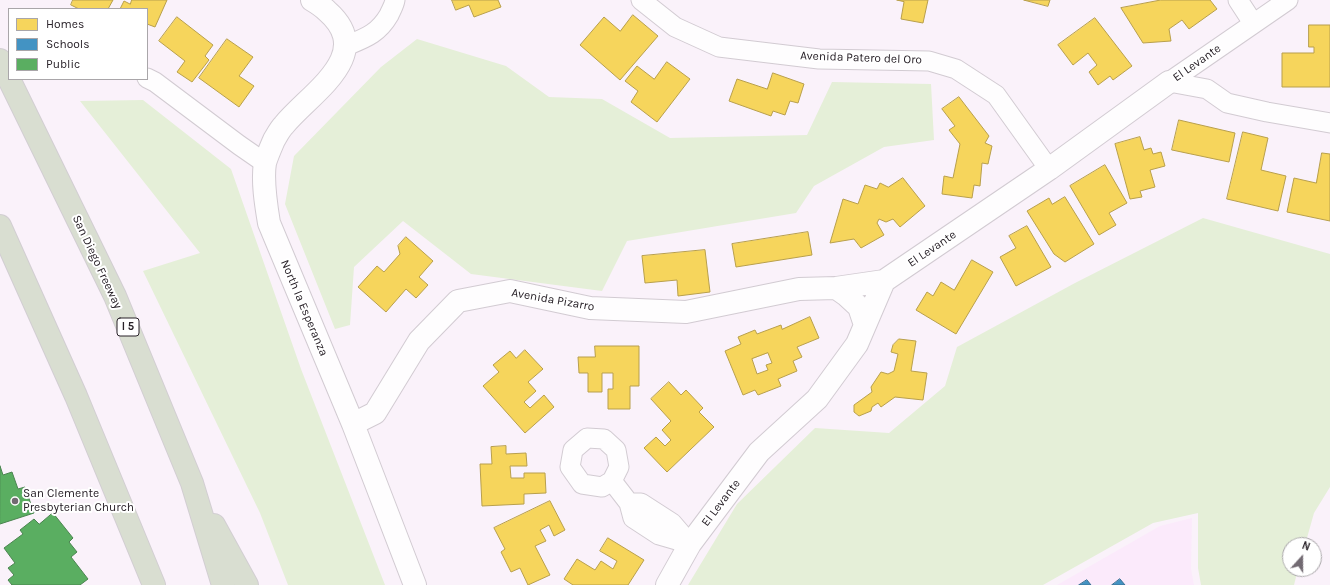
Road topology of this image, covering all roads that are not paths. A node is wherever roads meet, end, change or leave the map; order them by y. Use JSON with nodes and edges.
{"nodes":[{"id":1,"x":312,"y":0,"type":"edge"},
{"id":2,"x":394,"y":0,"type":"edge"},
{"id":3,"x":641,"y":0,"type":"edge"},
{"id":4,"x":1238,"y":0,"type":"edge"},
{"id":5,"x":1288,"y":0,"type":"edge"},
{"id":6,"x":1253,"y":23,"type":"junction"},
{"id":7,"x":346,"y":46,"type":"junction"},
{"id":8,"x":0,"y":60,"type":"edge"},
{"id":9,"x":8,"y":77,"type":"edge"},
{"id":10,"x":148,"y":78,"type":"edge"},
{"id":11,"x":9,"y":80,"type":"edge"},
{"id":12,"x":1169,"y":82,"type":"junction"},
{"id":13,"x":1330,"y":123,"type":"edge"},
{"id":14,"x":266,"y":163,"type":"junction"},
{"id":15,"x":1049,"y":169,"type":"junction"},
{"id":16,"x":0,"y":226,"type":"edge"},
{"id":17,"x":884,"y":281,"type":"junction"},
{"id":18,"x":836,"y":288,"type":"junction"},
{"id":19,"x":865,"y":325,"type":"junction"},
{"id":20,"x":353,"y":424,"type":"junction"},
{"id":21,"x":612,"y":481,"type":"dead end"},
{"id":22,"x":192,"y":483,"type":"junction"},
{"id":23,"x":690,"y":544,"type":"junction"},
{"id":24,"x":154,"y":585,"type":"edge"},
{"id":25,"x":223,"y":585,"type":"edge"},
{"id":26,"x":247,"y":585,"type":"edge"},
{"id":27,"x":415,"y":585,"type":"edge"},
{"id":28,"x":667,"y":585,"type":"edge"}],
"edges":[{"from":1,"to":7,"type":"street"},
{"from":2,"to":7,"type":"street"},
{"from":3,"to":15,"type":"street","name":"Avenida Patero del Oro"},
{"from":4,"to":6,"type":"street"},
{"from":5,"to":6,"type":"street","name":"El Levante"},
{"from":6,"to":12,"type":"street","name":"El Levante"},
{"from":7,"to":14,"type":"street","name":"North la Esperanza"},
{"from":8,"to":9,"type":"highway","name":"San Diego Freeway","number":"I 5"},
{"from":10,"to":14,"type":"street"},
{"from":11,"to":22,"type":"highway","name":"San Diego Freeway","number":"I 5"},
{"from":12,"to":13,"type":"street"},
{"from":12,"to":15,"type":"street","name":"El Levante"},
{"from":14,"to":20,"type":"street","name":"North la Esperanza"},
{"from":15,"to":17,"type":"street","name":"El Levante"},
{"from":16,"to":24,"type":"highway"},
{"from":17,"to":18,"type":"street","name":"Avenida Pizarro"},
{"from":17,"to":19,"type":"street","name":"El Levante"},
{"from":18,"to":19,"type":"street"},
{"from":18,"to":20,"type":"street","name":"Avenida Pizarro"},
{"from":19,"to":23,"type":"street","name":"El Levante"},
{"from":20,"to":27,"type":"street","name":"North la Esperanza"},
{"from":21,"to":23,"type":"street"},
{"from":22,"to":25,"type":"highway","name":"San Diego Freeway","number":"I 5"},
{"from":22,"to":26,"type":"highway"},
{"from":23,"to":28,"type":"street","name":"El Levante"}]}
